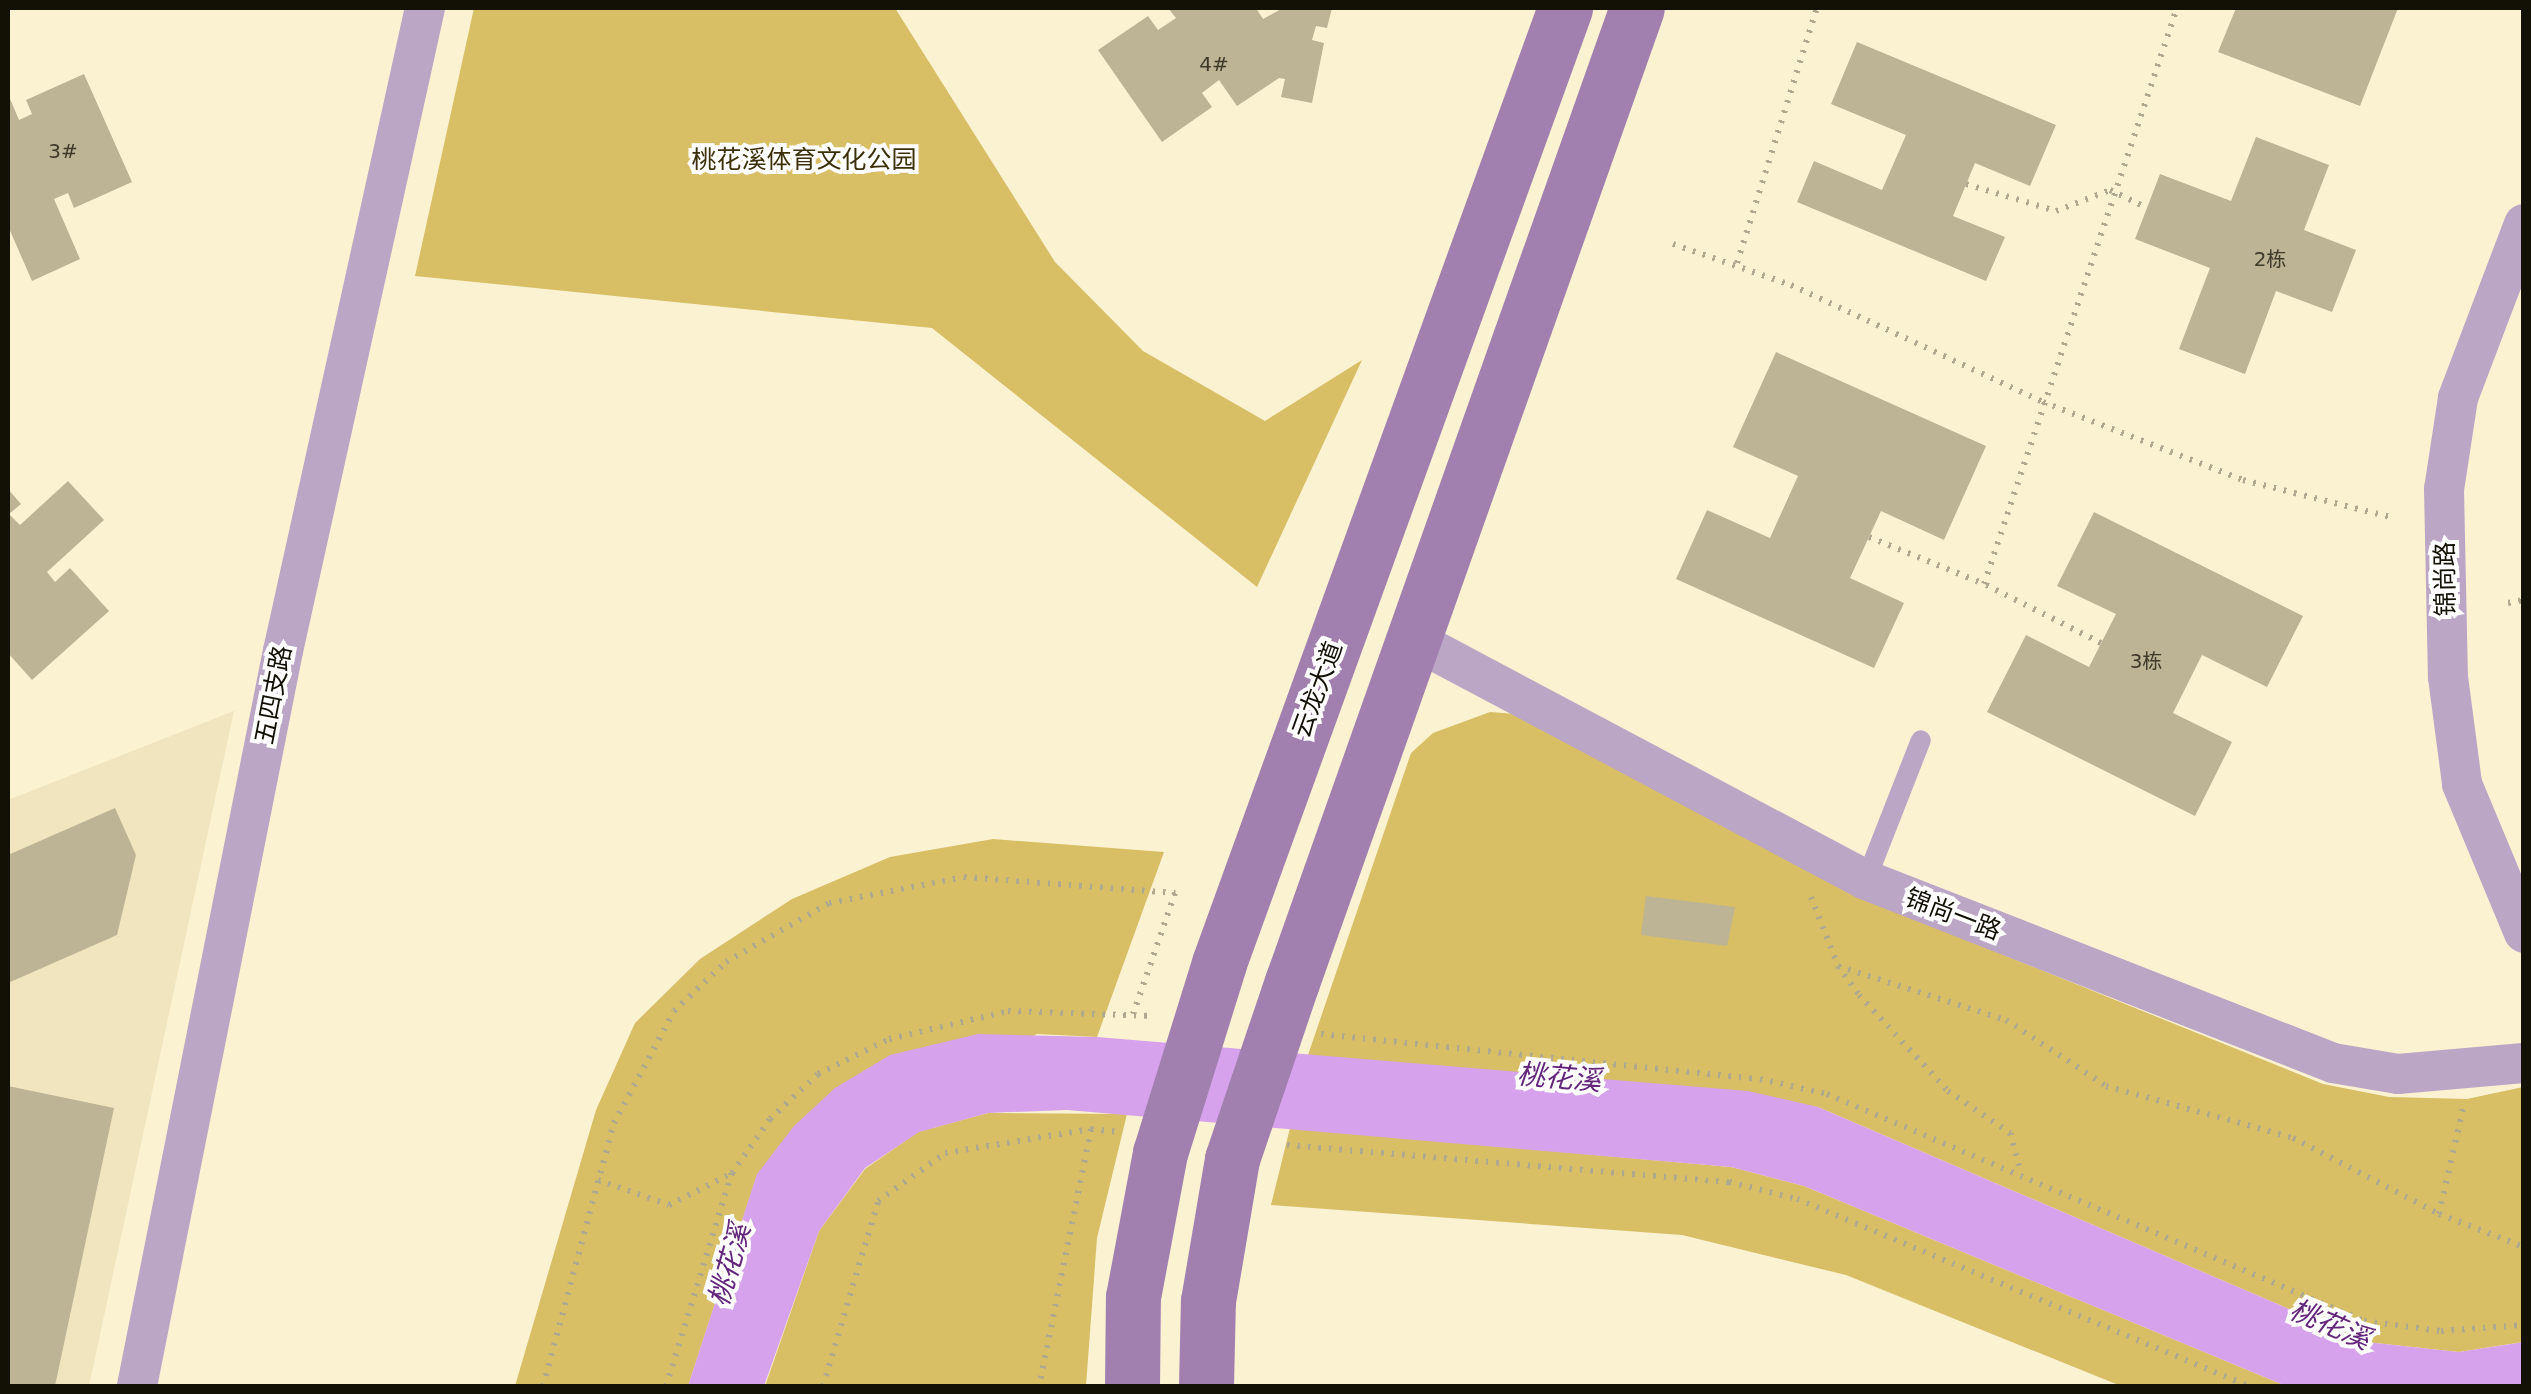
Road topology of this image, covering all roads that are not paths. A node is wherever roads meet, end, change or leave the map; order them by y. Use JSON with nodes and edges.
{"nodes":[{"id":1,"x":425,"y":8,"type":"edge"},
{"id":2,"x":1565,"y":8,"type":"edge"},
{"id":3,"x":1637,"y":8,"type":"edge"},
{"id":4,"x":2524,"y":224,"type":"edge"},
{"id":5,"x":1418,"y":642,"type":"junction"},
{"id":6,"x":1921,"y":740,"type":"dead end"},
{"id":7,"x":1866,"y":880,"type":"junction"},
{"id":8,"x":2524,"y":933,"type":"edge"},
{"id":9,"x":2524,"y":1063,"type":"edge"},
{"id":10,"x":137,"y":1386,"type":"edge"},
{"id":11,"x":1132,"y":1386,"type":"edge"},
{"id":12,"x":1206,"y":1386,"type":"edge"}],
"edges":[{"from":1,"to":10,"type":"street","name":"五四支路"},
{"from":2,"to":11,"type":"main road","name":"云龙大道","bridge":true},
{"from":3,"to":5,"type":"main road"},
{"from":4,"to":8,"type":"street","name":"锦尚路"},
{"from":5,"to":7,"type":"street","name":"锦尚一路"},
{"from":5,"to":12,"type":"main road","bridge":true},
{"from":6,"to":7,"type":"lane"},
{"from":7,"to":9,"type":"street","name":"锦尚一路"}]}
